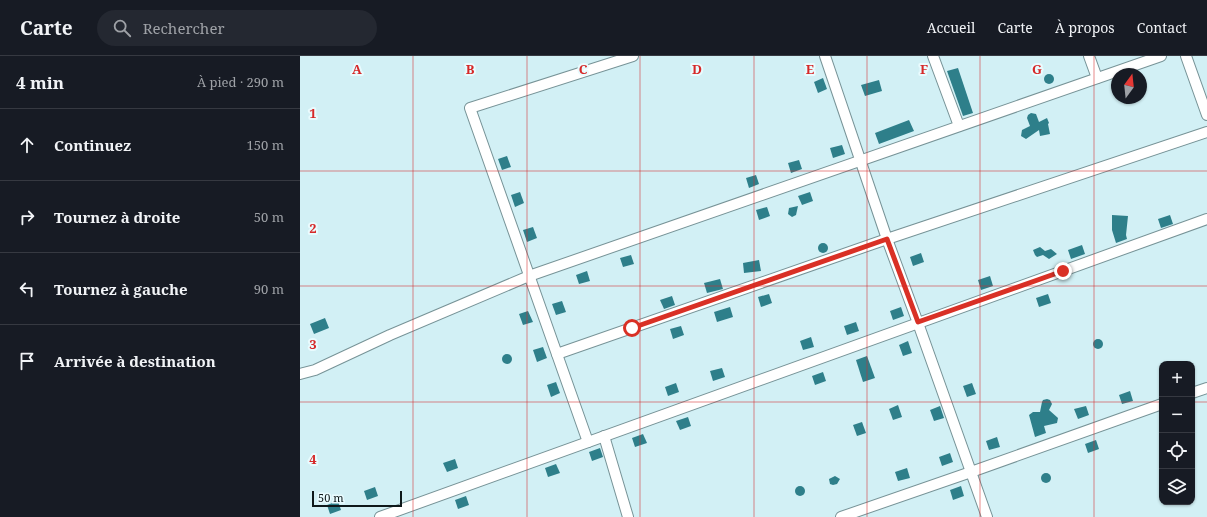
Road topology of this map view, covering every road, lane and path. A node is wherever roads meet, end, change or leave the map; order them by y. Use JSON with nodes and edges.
{"nodes":[{"id":1,"x":633,"y":56,"type":"edge"},
{"id":2,"x":825,"y":56,"type":"edge"},
{"id":3,"x":933,"y":56,"type":"edge"},
{"id":4,"x":1089,"y":56,"type":"edge"},
{"id":5,"x":1161,"y":56,"type":"edge"},
{"id":6,"x":1186,"y":56,"type":"edge"},
{"id":7,"x":1097,"y":78,"type":"junction"},
{"id":8,"x":1207,"y":115,"type":"edge"},
{"id":9,"x":959,"y":126,"type":"junction"},
{"id":10,"x":1207,"y":132,"type":"edge"},
{"id":11,"x":861,"y":160,"type":"junction"},
{"id":12,"x":1207,"y":219,"type":"edge"},
{"id":13,"x":887,"y":239,"type":"junction"},
{"id":14,"x":529,"y":276,"type":"junction"},
{"id":15,"x":918,"y":322,"type":"junction"},
{"id":16,"x":557,"y":354,"type":"junction"},
{"id":17,"x":300,"y":374,"type":"edge"},
{"id":18,"x":1207,"y":388,"type":"edge"},
{"id":19,"x":1195,"y":392,"type":"edge"},
{"id":20,"x":1159,"y":405,"type":"edge"},
{"id":21,"x":604,"y":436,"type":"junction"},
{"id":22,"x":588,"y":442,"type":"junction"},
{"id":23,"x":971,"y":472,"type":"junction"},
{"id":24,"x":380,"y":517,"type":"edge"},
{"id":25,"x":628,"y":517,"type":"edge"},
{"id":26,"x":841,"y":517,"type":"edge"},
{"id":27,"x":987,"y":517,"type":"edge"}],
"edges":[{"from":1,"to":14,"type":"street"},
{"from":2,"to":11,"type":"street"},
{"from":3,"to":9,"type":"street"},
{"from":4,"to":7,"type":"street"},
{"from":5,"to":7,"type":"street"},
{"from":6,"to":8,"type":"street"},
{"from":7,"to":9,"type":"street"},
{"from":9,"to":11,"type":"street"},
{"from":10,"to":13,"type":"street"},
{"from":11,"to":13,"type":"street"},
{"from":11,"to":14,"type":"street"},
{"from":12,"to":15,"type":"street"},
{"from":13,"to":15,"type":"street"},
{"from":13,"to":16,"type":"street"},
{"from":14,"to":16,"type":"street"},
{"from":14,"to":17,"type":"street"},
{"from":15,"to":21,"type":"street"},
{"from":15,"to":23,"type":"street"},
{"from":16,"to":22,"type":"street"},
{"from":18,"to":19,"type":"street"},
{"from":20,"to":23,"type":"street"},
{"from":21,"to":22,"type":"street"},
{"from":21,"to":25,"type":"street"},
{"from":22,"to":24,"type":"street"},
{"from":23,"to":26,"type":"street"},
{"from":23,"to":27,"type":"street"}]}
